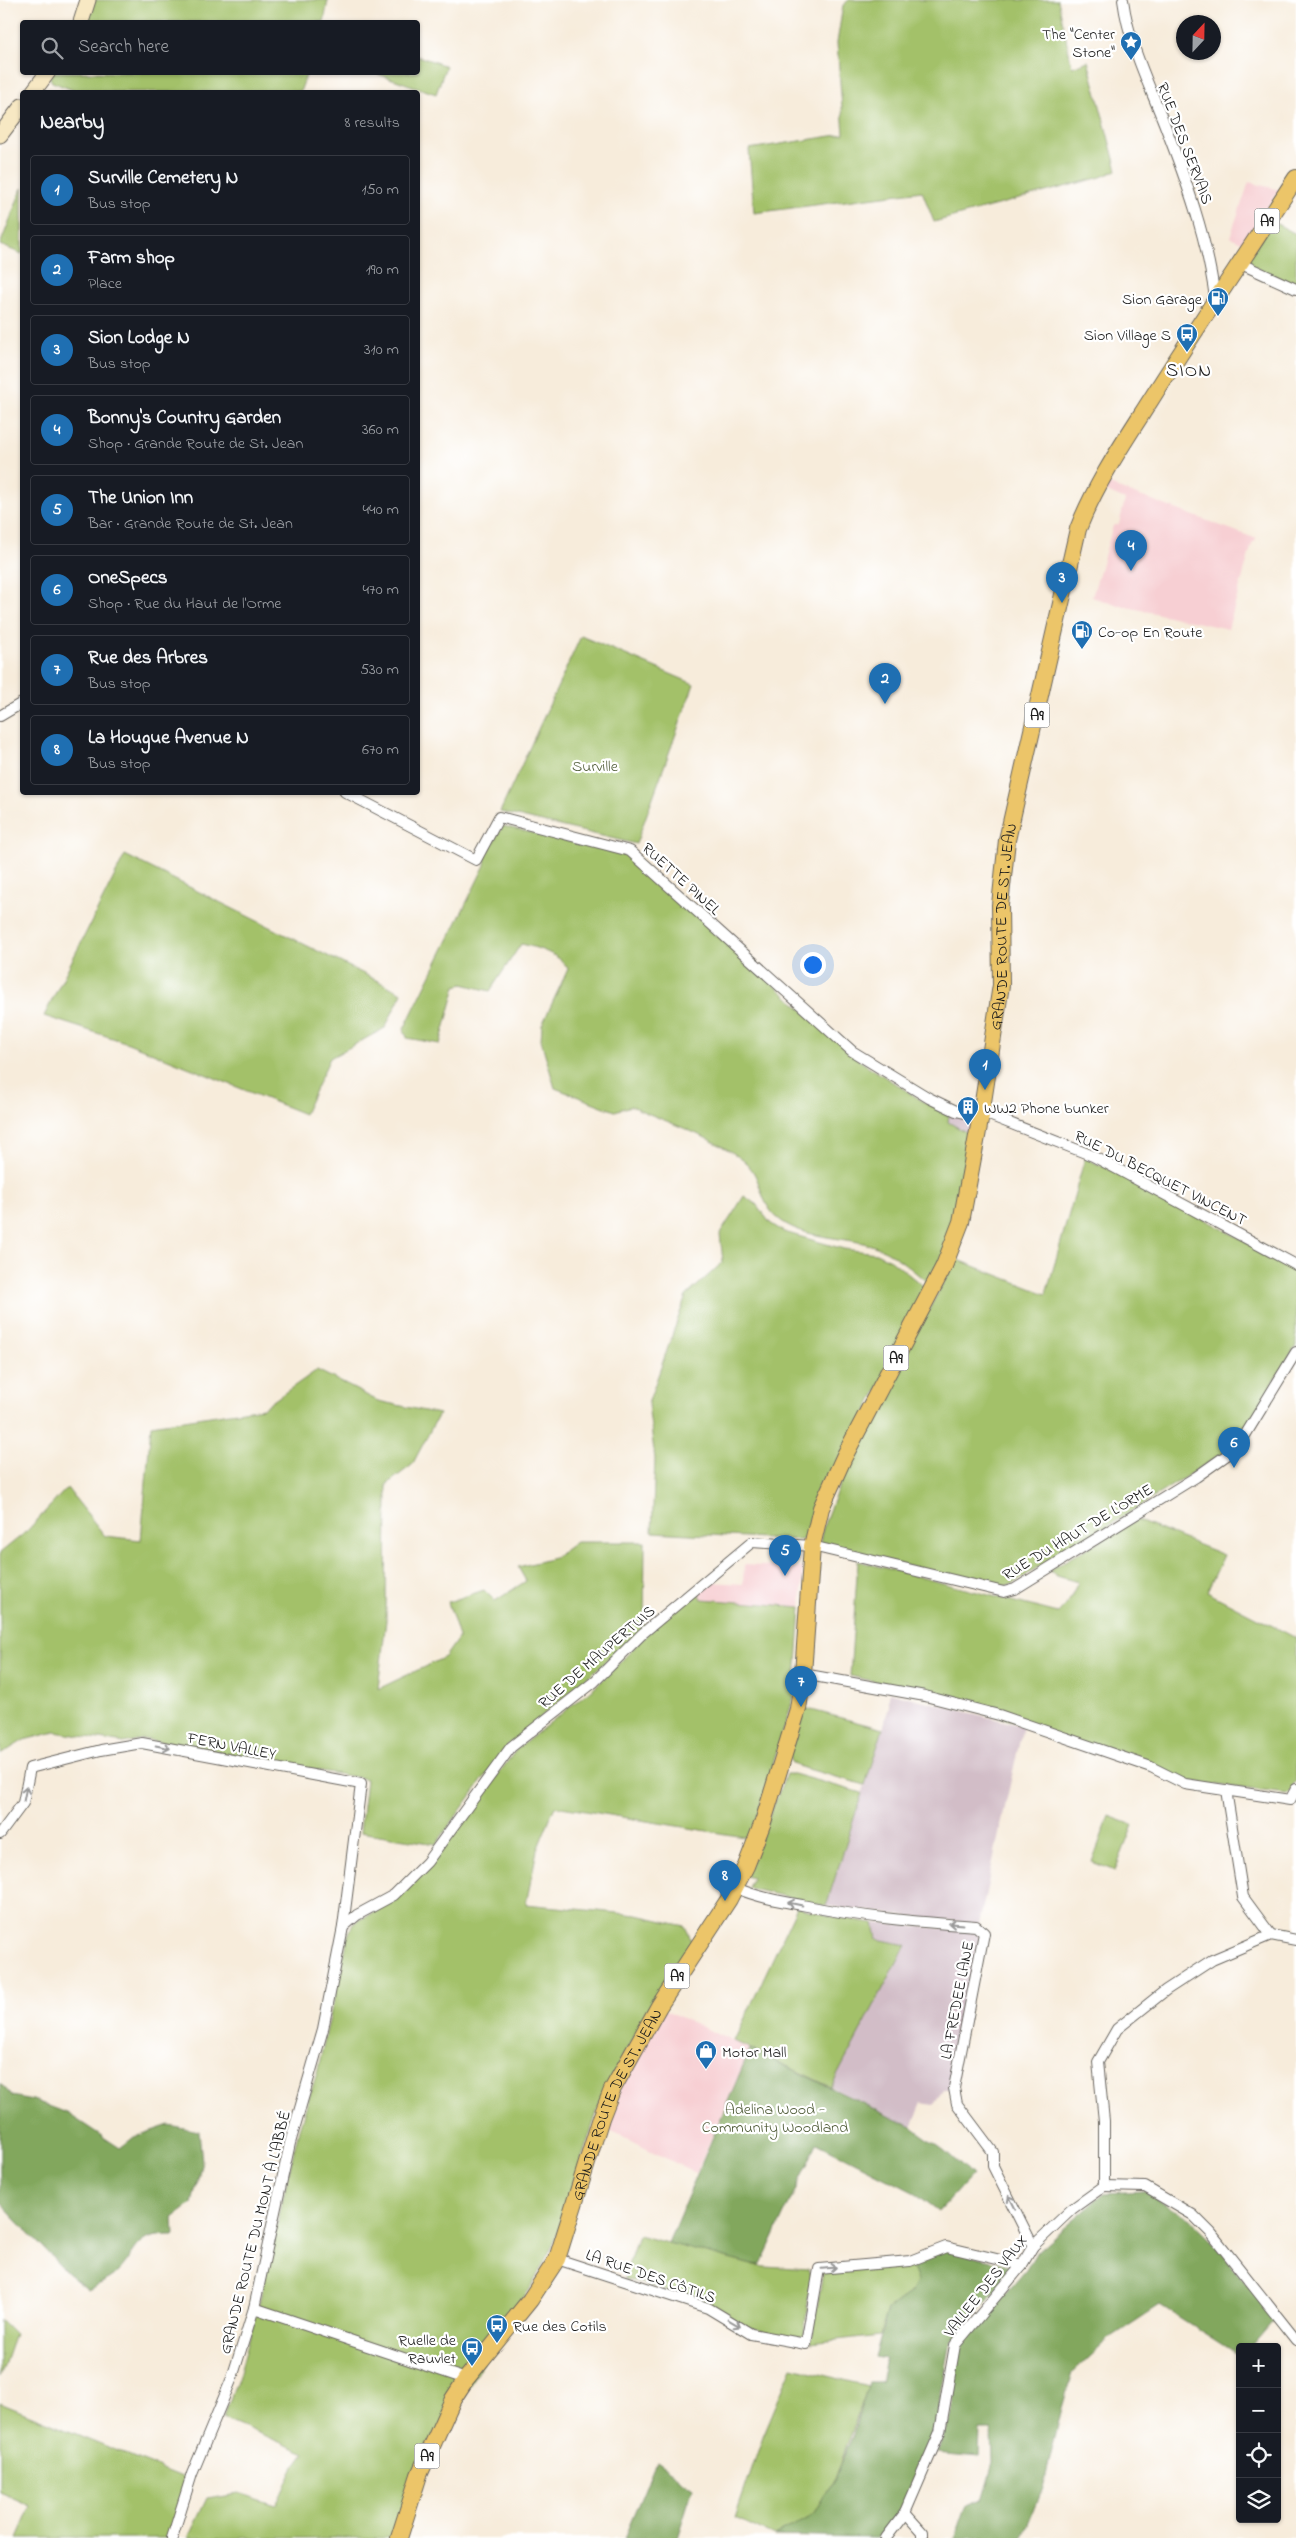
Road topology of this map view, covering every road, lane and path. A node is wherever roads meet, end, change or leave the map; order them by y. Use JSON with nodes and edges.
{"nodes":[{"id":1,"x":88,"y":0,"type":"edge"},
{"id":2,"x":1123,"y":0,"type":"edge"},
{"id":3,"x":81,"y":20,"type":"edge"},
{"id":4,"x":46,"y":75,"type":"edge"},
{"id":5,"x":34,"y":90,"type":"edge"},
{"id":6,"x":20,"y":109,"type":"edge"},
{"id":7,"x":0,"y":135,"type":"edge"},
{"id":8,"x":1296,"y":178,"type":"edge"},
{"id":9,"x":1239,"y":263,"type":"junction"},
{"id":10,"x":1296,"y":289,"type":"edge"},
{"id":11,"x":1215,"y":298,"type":"junction"},
{"id":12,"x":20,"y":704,"type":"edge"},
{"id":13,"x":0,"y":716,"type":"edge"},
{"id":14,"x":350,"y":795,"type":"edge"},
{"id":15,"x":981,"y":1115,"type":"junction"},
{"id":16,"x":1296,"y":1264,"type":"edge"},
{"id":17,"x":1296,"y":1352,"type":"edge"},
{"id":18,"x":812,"y":1546,"type":"junction"},
{"id":19,"x":803,"y":1674,"type":"junction"},
{"id":20,"x":1296,"y":1789,"type":"edge"},
{"id":21,"x":1226,"y":1790,"type":"junction"},
{"id":22,"x":0,"y":1834,"type":"edge"},
{"id":23,"x":736,"y":1888,"type":"junction"},
{"id":24,"x":343,"y":1927,"type":"junction"},
{"id":25,"x":1271,"y":1934,"type":"junction"},
{"id":26,"x":1296,"y":1940,"type":"edge"},
{"id":27,"x":1104,"y":2186,"type":"junction"},
{"id":28,"x":1033,"y":2246,"type":"junction"},
{"id":29,"x":557,"y":2259,"type":"junction"},
{"id":30,"x":1022,"y":2265,"type":"junction"},
{"id":31,"x":254,"y":2308,"type":"junction"},
{"id":32,"x":1296,"y":2340,"type":"edge"},
{"id":33,"x":466,"y":2379,"type":"junction"},
{"id":34,"x":905,"y":2513,"type":"junction"},
{"id":35,"x":172,"y":2538,"type":"edge"},
{"id":36,"x":398,"y":2538,"type":"edge"},
{"id":37,"x":886,"y":2538,"type":"edge"},
{"id":38,"x":922,"y":2538,"type":"edge"}],
"edges":[{"from":1,"to":3,"type":"main road"},
{"from":2,"to":11,"type":"street","name":"RUE DES SERVAIS"},
{"from":4,"to":5,"type":"main road"},
{"from":6,"to":7,"type":"main road"},
{"from":8,"to":9,"type":"main road","name":"GRANDE ROUTE DE ST. JEAN","number":"A9"},
{"from":9,"to":10,"type":"street"},
{"from":9,"to":11,"type":"main road","name":"GRANDE ROUTE DE ST. JEAN","number":"A9"},
{"from":11,"to":15,"type":"main road","name":"GRANDE ROUTE DE ST. JEAN","number":"A9"},
{"from":12,"to":13,"type":"street"},
{"from":14,"to":15,"type":"street","name":"RUETTE PINEL"},
{"from":15,"to":16,"type":"street","name":"RUE DU BECQUET VINCENT"},
{"from":15,"to":18,"type":"main road","name":"GRANDE ROUTE DE ST. JEAN","number":"A9"},
{"from":17,"to":18,"type":"street","name":"RUE DU HAUT DE L'ORME"},
{"from":18,"to":19,"type":"main road","name":"GRANDE ROUTE DE ST. JEAN","number":"A9"},
{"from":18,"to":24,"type":"street","name":"RUE DE MAUPERTUIS"},
{"from":19,"to":21,"type":"street"},
{"from":19,"to":23,"type":"main road","name":"GRANDE ROUTE DE ST. JEAN","number":"A9"},
{"from":20,"to":21,"type":"street"},
{"from":21,"to":25,"type":"street"},
{"from":22,"to":24,"type":"street","name":"FERN VALLEY","one_way":true},
{"from":28,"to":23,"type":"street","name":"LA FREDEE LANE","one_way":true},
{"from":23,"to":29,"type":"main road","name":"GRANDE ROUTE DE ST. JEAN","number":"A9"},
{"from":24,"to":31,"type":"street","name":"GRANDE ROUTE DU MONT À L'ABBÉ"},
{"from":25,"to":26,"type":"street"},
{"from":25,"to":27,"type":"street"},
{"from":27,"to":28,"type":"street","name":"VALLEE DES VAUX"},
{"from":27,"to":32,"type":"street"},
{"from":28,"to":30,"type":"street","name":"VALLEE DES VAUX"},
{"from":29,"to":30,"type":"street","name":"LA RUE DES CÔTILS","one_way":true},
{"from":29,"to":33,"type":"main road","name":"GRANDE ROUTE DE ST. JEAN","number":"A9"},
{"from":30,"to":34,"type":"street","name":"VALLEE DES VAUX"},
{"from":31,"to":33,"type":"street"},
{"from":31,"to":35,"type":"street","name":"GRANDE ROUTE DU MONT À L'ABBÉ"},
{"from":33,"to":36,"type":"main road","name":"GRANDE ROUTE DE ST. JEAN","number":"A9"},
{"from":34,"to":37,"type":"street","name":"VALLEE DES VAUX"},
{"from":34,"to":38,"type":"street"}]}
